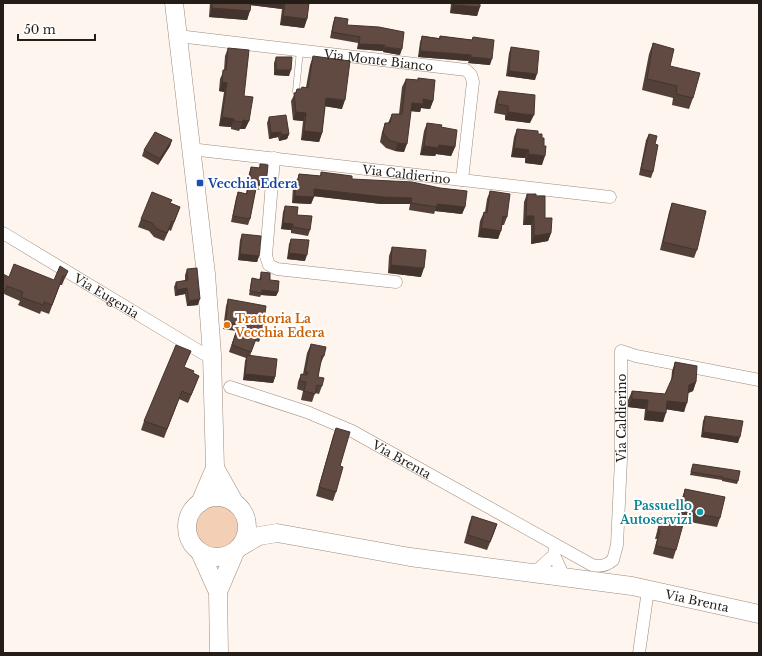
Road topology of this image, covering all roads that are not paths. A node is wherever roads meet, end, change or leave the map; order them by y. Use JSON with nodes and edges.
{"nodes":[{"id":1,"x":174,"y":3,"type":"edge"},
{"id":2,"x":178,"y":36,"type":"junction"},
{"id":3,"x":300,"y":50,"type":"junction"},
{"id":4,"x":296,"y":91,"type":"edge"},
{"id":5,"x":190,"y":148,"type":"junction"},
{"id":6,"x":274,"y":158,"type":"junction"},
{"id":7,"x":462,"y":180,"type":"junction"},
{"id":8,"x":610,"y":198,"type":"dead end"},
{"id":9,"x":3,"y":233,"type":"edge"},
{"id":10,"x":396,"y":282,"type":"dead end"},
{"id":11,"x":212,"y":355,"type":"junction"},
{"id":12,"x":759,"y":380,"type":"edge"},
{"id":13,"x":230,"y":387,"type":"dead end"},
{"id":14,"x":215,"y":468,"type":"junction"},
{"id":15,"x":200,"y":503,"type":"junction"},
{"id":16,"x":237,"y":505,"type":"junction"},
{"id":17,"x":277,"y":533,"type":"junction"},
{"id":18,"x":238,"y":549,"type":"junction"},
{"id":19,"x":555,"y":551,"type":"junction"},
{"id":20,"x":200,"y":552,"type":"junction"},
{"id":21,"x":534,"y":573,"type":"junction"},
{"id":22,"x":564,"y":577,"type":"junction"},
{"id":23,"x":648,"y":590,"type":"junction"},
{"id":24,"x":218,"y":592,"type":"junction"},
{"id":25,"x":759,"y":614,"type":"edge"},
{"id":26,"x":219,"y":653,"type":"edge"},
{"id":27,"x":639,"y":653,"type":"edge"}],
"edges":[{"from":1,"to":2,"type":"main road"},
{"from":2,"to":3,"type":"street","name":"Via Monte Bianco"},
{"from":2,"to":5,"type":"main road"},
{"from":3,"to":4,"type":"lane"},
{"from":3,"to":7,"type":"street","name":"Via Monte Bianco"},
{"from":5,"to":6,"type":"street","name":"Via Caldierino"},
{"from":5,"to":11,"type":"main road"},
{"from":6,"to":7,"type":"street","name":"Via Caldierino"},
{"from":6,"to":10,"type":"street"},
{"from":7,"to":8,"type":"street","name":"Via Caldierino"},
{"from":9,"to":11,"type":"street","name":"Via Eugenia"},
{"from":11,"to":14,"type":"main road"},
{"from":12,"to":19,"type":"street","name":"Via Caldierino"},
{"from":13,"to":19,"type":"street","name":"Via Brenta"},
{"from":14,"to":15,"type":"main road"},
{"from":14,"to":16,"type":"main road"},
{"from":15,"to":16,"type":"main road"},
{"from":15,"to":20,"type":"main road"},
{"from":16,"to":17,"type":"main road","name":"Via Brenta"},
{"from":16,"to":18,"type":"main road"},
{"from":17,"to":18,"type":"main road","name":"Via Brenta"},
{"from":17,"to":21,"type":"main road","name":"Via Brenta"},
{"from":18,"to":20,"type":"main road"},
{"from":18,"to":24,"type":"main road"},
{"from":19,"to":21,"type":"street"},
{"from":19,"to":22,"type":"street"},
{"from":20,"to":24,"type":"main road"},
{"from":21,"to":22,"type":"main road","name":"Via Brenta"},
{"from":22,"to":23,"type":"main road","name":"Via Brenta"},
{"from":23,"to":25,"type":"main road","name":"Via Brenta"},
{"from":23,"to":27,"type":"street"},
{"from":24,"to":26,"type":"main road"}]}
